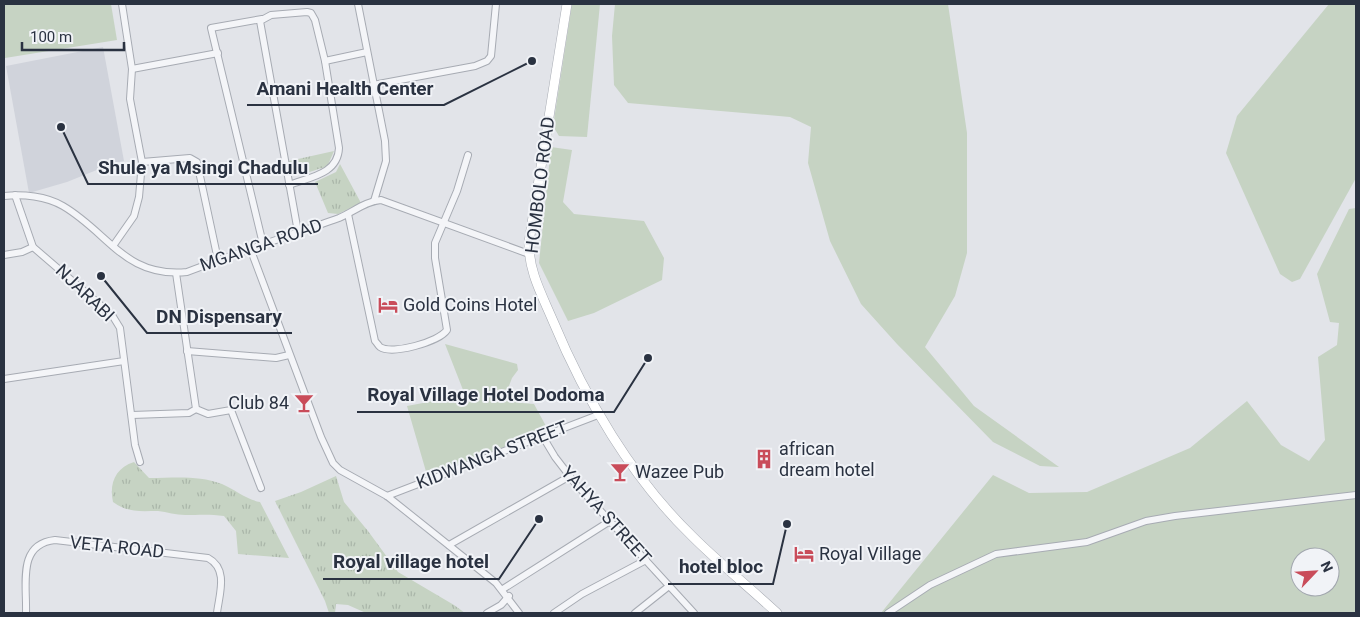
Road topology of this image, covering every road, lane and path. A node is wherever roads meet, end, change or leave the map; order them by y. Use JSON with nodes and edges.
{"nodes":[{"id":1,"x":122,"y":4,"type":"edge"},
{"id":2,"x":358,"y":4,"type":"edge"},
{"id":3,"x":496,"y":4,"type":"edge"},
{"id":4,"x":567,"y":4,"type":"edge"},
{"id":5,"x":262,"y":19,"type":"junction"},
{"id":6,"x":366,"y":52,"type":"junction"},
{"id":7,"x":218,"y":53,"type":"junction"},
{"id":8,"x":325,"y":61,"type":"junction"},
{"id":9,"x":132,"y":68,"type":"junction"},
{"id":10,"x":373,"y":85,"type":"junction"},
{"id":11,"x":468,"y":155,"type":"dead end"},
{"id":12,"x":142,"y":162,"type":"junction"},
{"id":13,"x":289,"y":185,"type":"junction"},
{"id":14,"x":15,"y":195,"type":"junction"},
{"id":15,"x":4,"y":196,"type":"edge"},
{"id":16,"x":374,"y":201,"type":"junction"},
{"id":17,"x":348,"y":214,"type":"junction"},
{"id":18,"x":443,"y":223,"type":"junction"},
{"id":19,"x":298,"y":232,"type":"junction"},
{"id":20,"x":263,"y":244,"type":"junction"},
{"id":21,"x":33,"y":246,"type":"junction"},
{"id":22,"x":113,"y":246,"type":"junction"},
{"id":23,"x":250,"y":248,"type":"junction"},
{"id":24,"x":528,"y":254,"type":"junction"},
{"id":25,"x":4,"y":255,"type":"edge"},
{"id":26,"x":218,"y":260,"type":"junction"},
{"id":27,"x":176,"y":273,"type":"junction"},
{"id":28,"x":187,"y":351,"type":"junction"},
{"id":29,"x":289,"y":355,"type":"junction"},
{"id":30,"x":124,"y":361,"type":"junction"},
{"id":31,"x":4,"y":379,"type":"edge"},
{"id":32,"x":196,"y":409,"type":"junction"},
{"id":33,"x":132,"y":415,"type":"junction"},
{"id":34,"x":598,"y":415,"type":"junction"},
{"id":35,"x":543,"y":437,"type":"junction"},
{"id":36,"x":140,"y":462,"type":"dead end"},
{"id":37,"x":570,"y":476,"type":"junction"},
{"id":38,"x":261,"y":488,"type":"dead end"},
{"id":39,"x":1356,"y":495,"type":"edge"},
{"id":40,"x":387,"y":496,"type":"junction"},
{"id":41,"x":610,"y":521,"type":"junction"},
{"id":42,"x":449,"y":545,"type":"junction"},
{"id":43,"x":646,"y":560,"type":"junction"},
{"id":44,"x":669,"y":586,"type":"junction"},
{"id":45,"x":503,"y":589,"type":"junction"},
{"id":46,"x":509,"y":596,"type":"junction"},
{"id":47,"x":26,"y":613,"type":"edge"},
{"id":48,"x":217,"y":613,"type":"edge"},
{"id":49,"x":487,"y":613,"type":"edge"},
{"id":50,"x":519,"y":613,"type":"edge"},
{"id":51,"x":554,"y":613,"type":"edge"},
{"id":52,"x":635,"y":613,"type":"edge"},
{"id":53,"x":694,"y":613,"type":"edge"},
{"id":54,"x":777,"y":613,"type":"edge"},
{"id":55,"x":888,"y":613,"type":"edge"}],
"edges":[{"from":1,"to":9,"type":"street"},
{"from":2,"to":6,"type":"street"},
{"from":3,"to":10,"type":"street"},
{"from":4,"to":24,"type":"street","name":"HOMBOLO ROAD"},
{"from":5,"to":7,"type":"street"},
{"from":5,"to":8,"type":"street"},
{"from":5,"to":13,"type":"street"},
{"from":6,"to":8,"type":"street"},
{"from":6,"to":10,"type":"street"},
{"from":7,"to":9,"type":"street"},
{"from":7,"to":20,"type":"street"},
{"from":8,"to":13,"type":"street"},
{"from":9,"to":12,"type":"street"},
{"from":10,"to":16,"type":"street"},
{"from":11,"to":18,"type":"street"},
{"from":12,"to":22,"type":"street"},
{"from":12,"to":26,"type":"street"},
{"from":13,"to":19,"type":"street"},
{"from":14,"to":15,"type":"street","name":"MGANGA ROAD"},
{"from":14,"to":21,"type":"street","name":"NJARABI"},
{"from":14,"to":22,"type":"street","name":"MGANGA ROAD"},
{"from":16,"to":17,"type":"street","name":"MGANGA ROAD"},
{"from":16,"to":18,"type":"street"},
{"from":17,"to":18,"type":"street"},
{"from":17,"to":19,"type":"street","name":"MGANGA ROAD"},
{"from":18,"to":24,"type":"street"},
{"from":19,"to":20,"type":"street","name":"MGANGA ROAD"},
{"from":20,"to":23,"type":"street","name":"MGANGA ROAD"},
{"from":21,"to":25,"type":"street"},
{"from":21,"to":30,"type":"street","name":"NJARABI"},
{"from":22,"to":27,"type":"street","name":"MGANGA ROAD"},
{"from":23,"to":26,"type":"street","name":"MGANGA ROAD"},
{"from":23,"to":29,"type":"street"},
{"from":24,"to":34,"type":"street","name":"HOMBOLO ROAD"},
{"from":26,"to":27,"type":"street","name":"MGANGA ROAD"},
{"from":27,"to":28,"type":"street"},
{"from":28,"to":29,"type":"street"},
{"from":28,"to":32,"type":"street"},
{"from":29,"to":40,"type":"street"},
{"from":30,"to":31,"type":"street"},
{"from":30,"to":33,"type":"street","name":"NJARABI"},
{"from":32,"to":33,"type":"street"},
{"from":32,"to":38,"type":"street"},
{"from":33,"to":36,"type":"street","name":"NJARABI"},
{"from":34,"to":35,"type":"street","name":"KIDWANGA STREET"},
{"from":34,"to":54,"type":"street","name":"HOMBOLO ROAD"},
{"from":35,"to":37,"type":"street","name":"YAHYA STREET"},
{"from":35,"to":40,"type":"street","name":"KIDWANGA STREET"},
{"from":37,"to":41,"type":"street","name":"YAHYA STREET"},
{"from":37,"to":42,"type":"street"},
{"from":39,"to":55,"type":"street"},
{"from":40,"to":42,"type":"street"},
{"from":41,"to":43,"type":"street","name":"YAHYA STREET"},
{"from":41,"to":45,"type":"street"},
{"from":42,"to":45,"type":"street"},
{"from":43,"to":44,"type":"street","name":"YAHYA STREET"},
{"from":43,"to":51,"type":"street"},
{"from":44,"to":52,"type":"street"},
{"from":44,"to":53,"type":"street","name":"YAHYA STREET"},
{"from":45,"to":46,"type":"street"},
{"from":46,"to":49,"type":"street"},
{"from":46,"to":50,"type":"street"},
{"from":47,"to":48,"type":"street","name":"VETA ROAD"}]}
